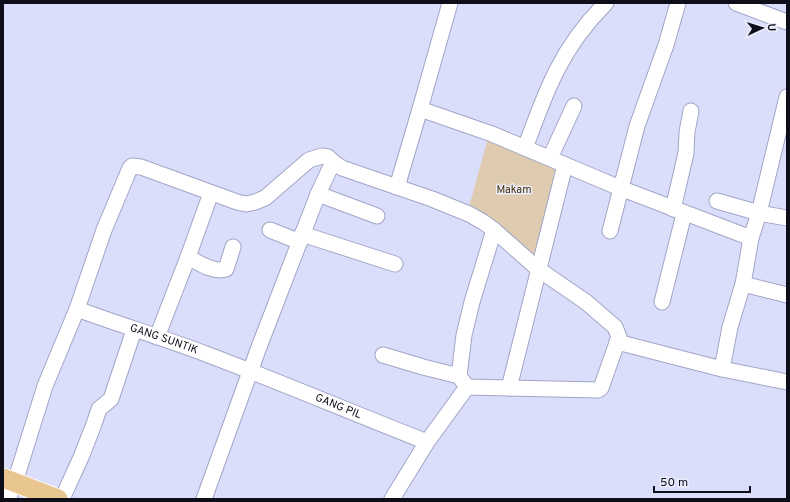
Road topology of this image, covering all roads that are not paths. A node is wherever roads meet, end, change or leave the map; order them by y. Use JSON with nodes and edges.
{"nodes":[{"id":1,"x":450,"y":3,"type":"edge"},
{"id":2,"x":606,"y":3,"type":"edge"},
{"id":3,"x":678,"y":3,"type":"edge"},
{"id":4,"x":736,"y":3,"type":"edge"},
{"id":5,"x":787,"y":22,"type":"edge"},
{"id":6,"x":787,"y":97,"type":"edge"},
{"id":7,"x":574,"y":106,"type":"dead end"},
{"id":8,"x":420,"y":108,"type":"junction"},
{"id":9,"x":691,"y":111,"type":"dead end"},
{"id":10,"x":783,"y":137,"type":"edge"},
{"id":11,"x":526,"y":148,"type":"junction"},
{"id":12,"x":550,"y":158,"type":"junction"},
{"id":13,"x":333,"y":162,"type":"junction"},
{"id":14,"x":565,"y":165,"type":"junction"},
{"id":15,"x":396,"y":187,"type":"junction"},
{"id":16,"x":620,"y":188,"type":"junction"},
{"id":17,"x":211,"y":192,"type":"junction"},
{"id":18,"x":318,"y":194,"type":"junction"},
{"id":19,"x":718,"y":201,"type":"dead end"},
{"id":20,"x":678,"y":211,"type":"junction"},
{"id":21,"x":759,"y":212,"type":"junction"},
{"id":22,"x":377,"y":216,"type":"dead end"},
{"id":23,"x":787,"y":218,"type":"edge"},
{"id":24,"x":270,"y":230,"type":"dead end"},
{"id":25,"x":494,"y":230,"type":"junction"},
{"id":26,"x":610,"y":230,"type":"dead end"},
{"id":27,"x":301,"y":238,"type":"junction"},
{"id":28,"x":751,"y":238,"type":"junction"},
{"id":29,"x":233,"y":247,"type":"dead end"},
{"id":30,"x":188,"y":258,"type":"junction"},
{"id":31,"x":395,"y":264,"type":"dead end"},
{"id":32,"x":538,"y":269,"type":"junction"},
{"id":33,"x":742,"y":284,"type":"junction"},
{"id":34,"x":787,"y":295,"type":"edge"},
{"id":35,"x":662,"y":302,"type":"dead end"},
{"id":36,"x":77,"y":309,"type":"junction"},
{"id":37,"x":134,"y":330,"type":"junction"},
{"id":38,"x":157,"y":337,"type":"junction"},
{"id":39,"x":617,"y":342,"type":"junction"},
{"id":40,"x":383,"y":355,"type":"dead end"},
{"id":41,"x":722,"y":369,"type":"junction"},
{"id":42,"x":250,"y":371,"type":"junction"},
{"id":43,"x":463,"y":381,"type":"junction"},
{"id":44,"x":787,"y":382,"type":"edge"},
{"id":45,"x":510,"y":388,"type":"junction"},
{"id":46,"x":427,"y":442,"type":"junction"},
{"id":47,"x":10,"y":485,"type":"edge"},
{"id":48,"x":58,"y":499,"type":"edge"},
{"id":49,"x":62,"y":499,"type":"edge"},
{"id":50,"x":204,"y":499,"type":"edge"},
{"id":51,"x":392,"y":499,"type":"edge"}],
"edges":[{"from":1,"to":8,"type":"street"},
{"from":2,"to":11,"type":"street"},
{"from":3,"to":16,"type":"street"},
{"from":4,"to":5,"type":"street"},
{"from":6,"to":10,"type":"street"},
{"from":7,"to":12,"type":"street"},
{"from":8,"to":11,"type":"street"},
{"from":8,"to":15,"type":"street"},
{"from":9,"to":20,"type":"street"},
{"from":10,"to":21,"type":"street"},
{"from":11,"to":12,"type":"street"},
{"from":12,"to":14,"type":"street"},
{"from":13,"to":15,"type":"street"},
{"from":13,"to":17,"type":"street"},
{"from":13,"to":18,"type":"street"},
{"from":14,"to":16,"type":"street"},
{"from":14,"to":32,"type":"street"},
{"from":15,"to":25,"type":"street"},
{"from":16,"to":20,"type":"street"},
{"from":16,"to":26,"type":"street"},
{"from":17,"to":30,"type":"street"},
{"from":17,"to":36,"type":"street"},
{"from":18,"to":22,"type":"street"},
{"from":18,"to":27,"type":"street"},
{"from":19,"to":21,"type":"street"},
{"from":20,"to":28,"type":"street"},
{"from":20,"to":35,"type":"street"},
{"from":21,"to":23,"type":"street"},
{"from":21,"to":28,"type":"street"},
{"from":24,"to":27,"type":"street"},
{"from":25,"to":32,"type":"street"},
{"from":25,"to":43,"type":"street"},
{"from":27,"to":31,"type":"street"},
{"from":27,"to":42,"type":"street"},
{"from":28,"to":33,"type":"street"},
{"from":29,"to":30,"type":"street"},
{"from":30,"to":38,"type":"street"},
{"from":32,"to":39,"type":"street"},
{"from":32,"to":45,"type":"street"},
{"from":33,"to":34,"type":"street"},
{"from":33,"to":41,"type":"street"},
{"from":36,"to":37,"type":"street","name":"GANG SUNTIK"},
{"from":36,"to":47,"type":"street"},
{"from":37,"to":38,"type":"street","name":"GANG SUNTIK"},
{"from":37,"to":49,"type":"street"},
{"from":38,"to":42,"type":"street","name":"GANG SUNTIK"},
{"from":39,"to":41,"type":"street"},
{"from":39,"to":45,"type":"street"},
{"from":40,"to":43,"type":"street"},
{"from":41,"to":44,"type":"street"},
{"from":42,"to":46,"type":"street","name":"GANG PIL"},
{"from":42,"to":50,"type":"street"},
{"from":43,"to":45,"type":"street"},
{"from":43,"to":46,"type":"street"},
{"from":46,"to":51,"type":"street"},
{"from":47,"to":48,"type":"main road"}]}
